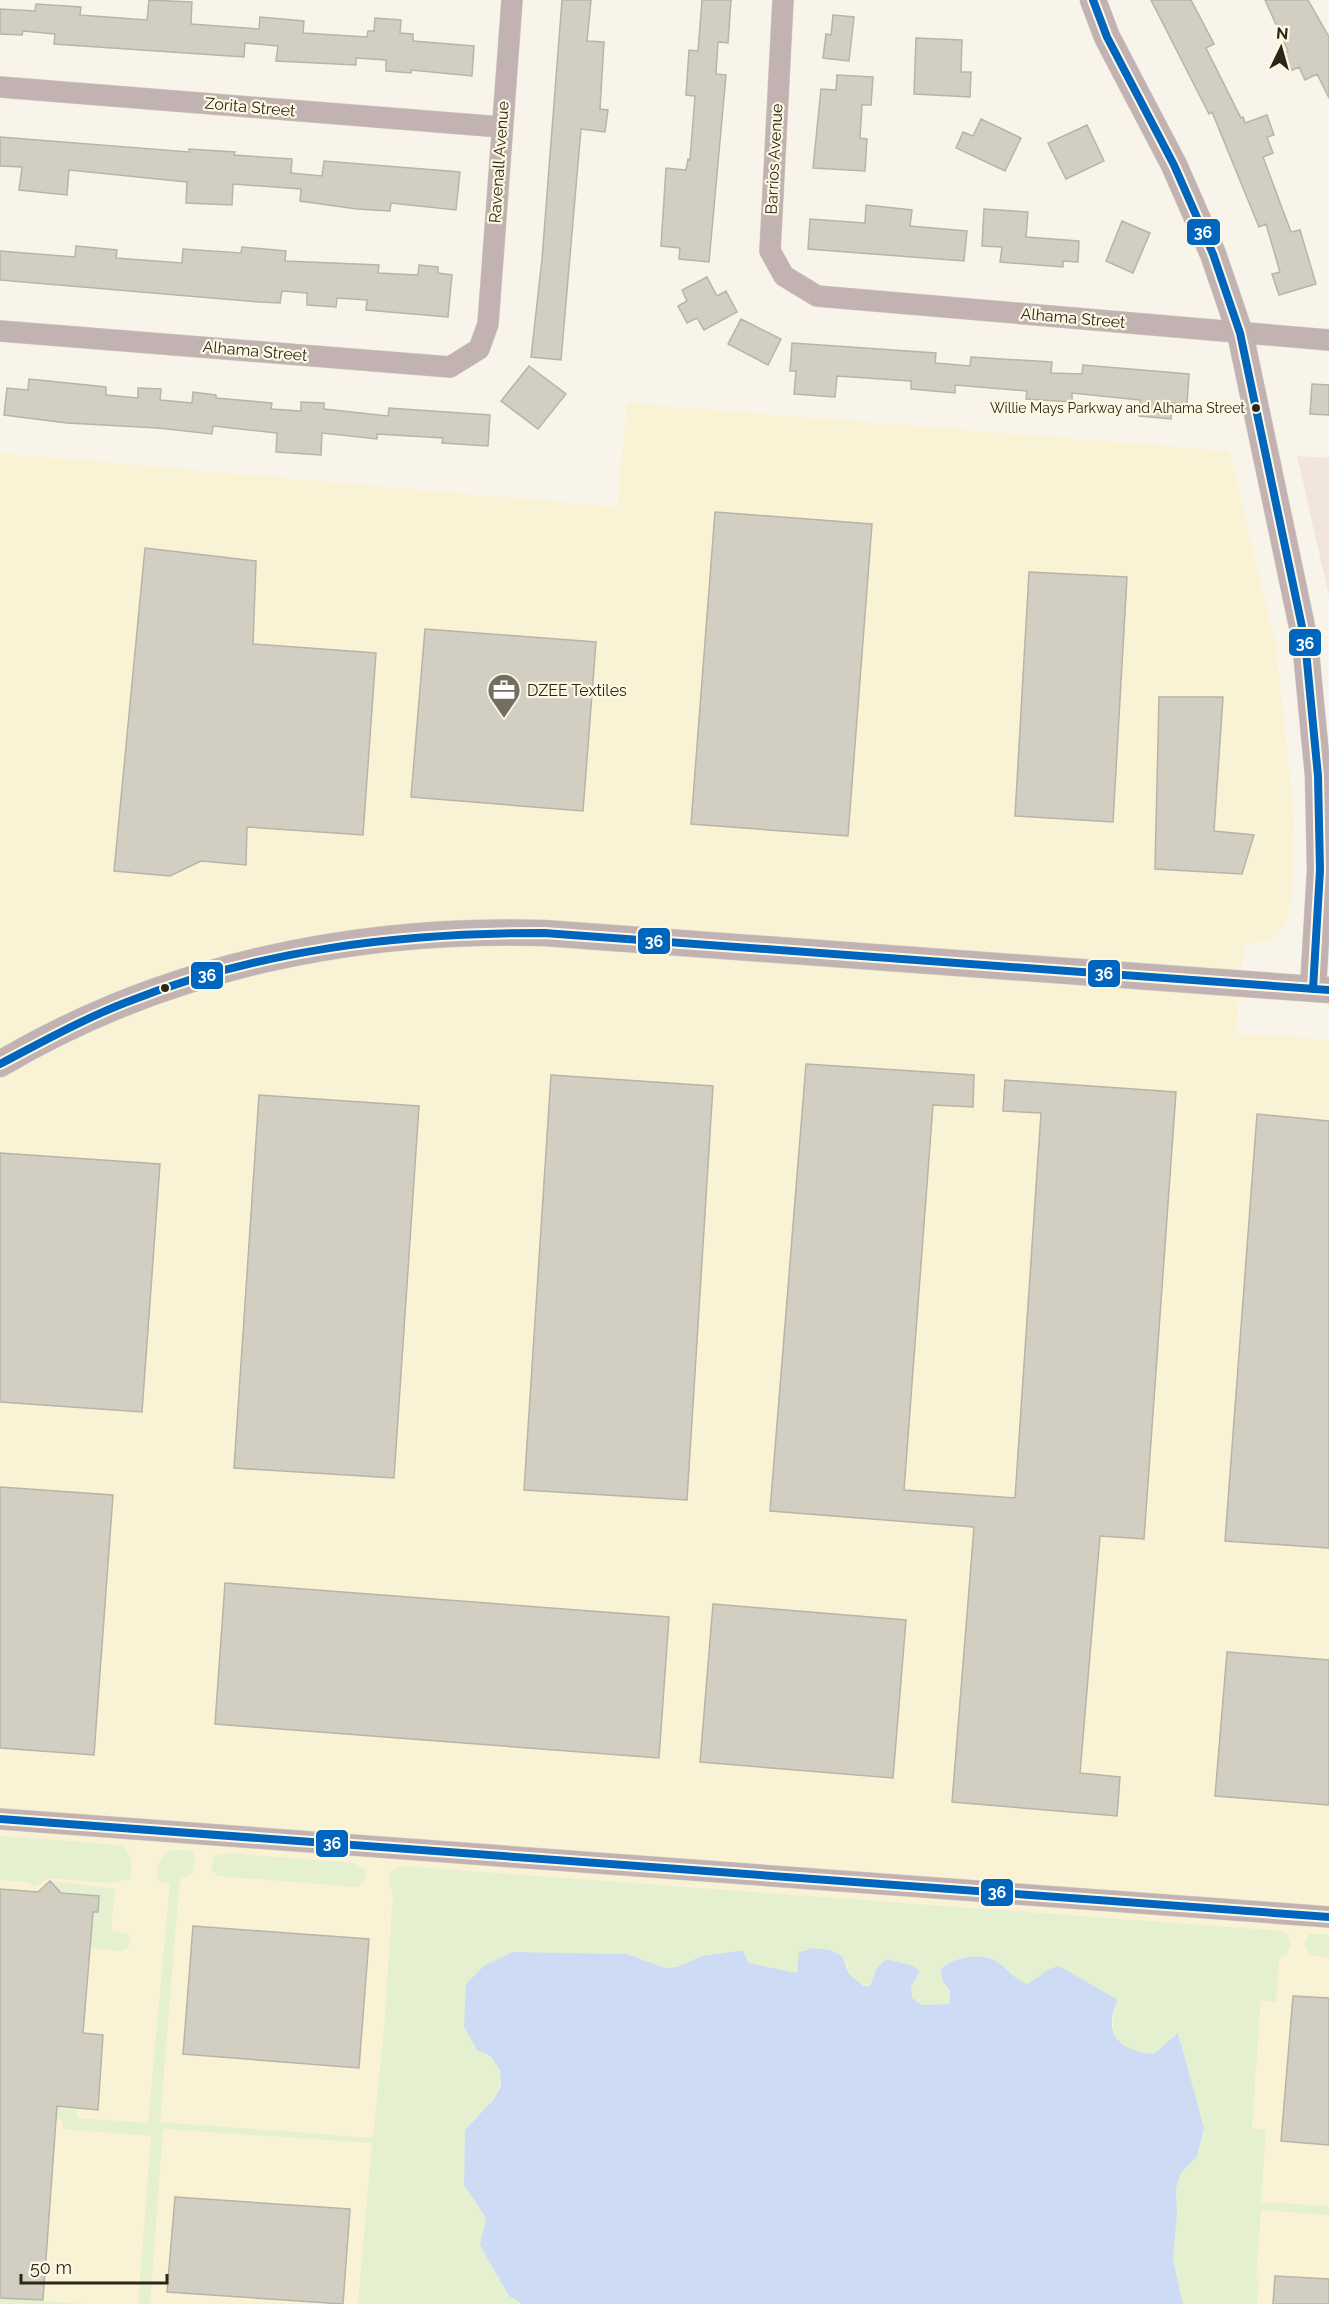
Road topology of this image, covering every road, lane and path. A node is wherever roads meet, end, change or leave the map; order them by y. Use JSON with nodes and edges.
{"nodes":[{"id":1,"x":512,"y":0,"type":"edge"},
{"id":2,"x":783,"y":0,"type":"edge"},
{"id":3,"x":1093,"y":0,"type":"edge"},
{"id":4,"x":0,"y":87,"type":"edge"},
{"id":5,"x":501,"y":127,"type":"junction"},
{"id":6,"x":817,"y":296,"type":"joint"},
{"id":7,"x":488,"y":324,"type":"joint"},
{"id":8,"x":0,"y":330,"type":"edge"},
{"id":9,"x":1240,"y":333,"type":"junction"},
{"id":10,"x":1329,"y":340,"type":"edge"},
{"id":11,"x":1321,"y":990,"type":"edge"},
{"id":12,"x":0,"y":1064,"type":"edge"},
{"id":13,"x":0,"y":1819,"type":"edge"},
{"id":14,"x":1329,"y":1917,"type":"edge"}],
"edges":[{"from":1,"to":5,"type":"street","name":"Ravenall Avenue"},
{"from":2,"to":6,"type":"street","name":"Barrios Avenue"},
{"from":3,"to":9,"type":"street"},
{"from":4,"to":5,"type":"street","name":"Zorita Street"},
{"from":5,"to":7,"type":"street","name":"Ravenall Avenue"},
{"from":6,"to":9,"type":"street","name":"Alhama Street"},
{"from":7,"to":8,"type":"street","name":"Alhama Street"},
{"from":9,"to":10,"type":"street","name":"Alhama Street"},
{"from":9,"to":11,"type":"street"},
{"from":11,"to":12,"type":"street"},
{"from":13,"to":14,"type":"street"}]}
